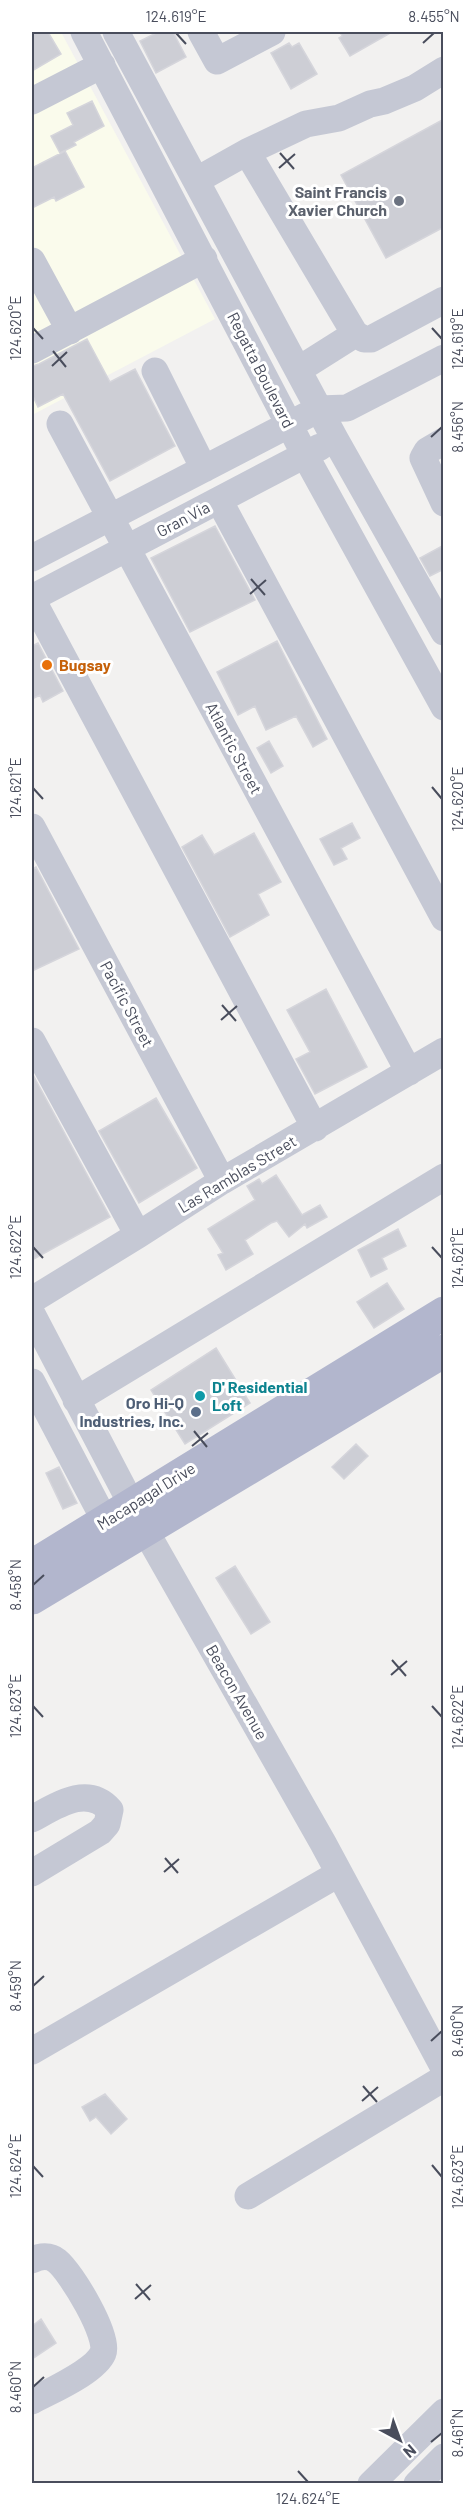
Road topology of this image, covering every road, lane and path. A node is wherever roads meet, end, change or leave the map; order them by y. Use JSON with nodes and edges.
{"nodes":[{"id":1,"x":84,"y":32,"type":"edge"},
{"id":2,"x":116,"y":32,"type":"edge"},
{"id":3,"x":201,"y":32,"type":"edge"},
{"id":4,"x":272,"y":32,"type":"edge"},
{"id":5,"x":102,"y":65,"type":"junction"},
{"id":6,"x":444,"y":69,"type":"edge"},
{"id":7,"x":32,"y":101,"type":"edge"},
{"id":8,"x":247,"y":152,"type":"junction"},
{"id":9,"x":198,"y":180,"type":"junction"},
{"id":10,"x":204,"y":259,"type":"junction"},
{"id":11,"x":32,"y":261,"type":"edge"},
{"id":12,"x":444,"y":300,"type":"edge"},
{"id":13,"x":70,"y":331,"type":"junction"},
{"id":14,"x":355,"y":334,"type":"junction"},
{"id":15,"x":32,"y":350,"type":"edge"},
{"id":16,"x":444,"y":358,"type":"edge"},
{"id":17,"x":298,"y":370,"type":"junction"},
{"id":18,"x":155,"y":371,"type":"dead end"},
{"id":19,"x":347,"y":408,"type":"junction"},
{"id":20,"x":319,"y":409,"type":"junction"},
{"id":21,"x":60,"y":424,"type":"dead end"},
{"id":22,"x":289,"y":425,"type":"junction"},
{"id":23,"x":335,"y":439,"type":"junction"},
{"id":24,"x":444,"y":441,"type":"edge"},
{"id":25,"x":305,"y":455,"type":"junction"},
{"id":26,"x":204,"y":469,"type":"junction"},
{"id":27,"x":219,"y":500,"type":"junction"},
{"id":28,"x":444,"y":503,"type":"edge"},
{"id":29,"x":110,"y":517,"type":"junction"},
{"id":30,"x":126,"y":549,"type":"junction"},
{"id":31,"x":32,"y":558,"type":"edge"},
{"id":32,"x":32,"y":599,"type":"edge"},
{"id":33,"x":444,"y":632,"type":"edge"},
{"id":34,"x":444,"y":707,"type":"edge"},
{"id":35,"x":32,"y":827,"type":"edge"},
{"id":36,"x":444,"y":918,"type":"edge"},
{"id":37,"x":32,"y":1041,"type":"edge"},
{"id":38,"x":444,"y":1051,"type":"edge"},
{"id":39,"x":409,"y":1072,"type":"junction"},
{"id":40,"x":315,"y":1128,"type":"junction"},
{"id":41,"x":444,"y":1177,"type":"edge"},
{"id":42,"x":222,"y":1181,"type":"junction"},
{"id":43,"x":138,"y":1235,"type":"junction"},
{"id":44,"x":32,"y":1300,"type":"edge"},
{"id":45,"x":444,"y":1313,"type":"edge"},
{"id":46,"x":32,"y":1314,"type":"edge"},
{"id":47,"x":444,"y":1351,"type":"edge"},
{"id":48,"x":32,"y":1382,"type":"edge"},
{"id":49,"x":76,"y":1400,"type":"junction"},
{"id":50,"x":42,"y":1426,"type":"edge"},
{"id":51,"x":125,"y":1525,"type":"junction"},
{"id":52,"x":32,"y":1566,"type":"edge"},
{"id":53,"x":32,"y":1598,"type":"edge"},
{"id":54,"x":32,"y":1819,"type":"edge"},
{"id":55,"x":32,"y":1874,"type":"edge"},
{"id":56,"x":338,"y":1874,"type":"junction"},
{"id":57,"x":32,"y":2051,"type":"edge"},
{"id":58,"x":444,"y":2068,"type":"edge"},
{"id":59,"x":444,"y":2078,"type":"edge"},
{"id":60,"x":248,"y":2196,"type":"dead end"},
{"id":61,"x":32,"y":2260,"type":"edge"},
{"id":62,"x":32,"y":2401,"type":"edge"},
{"id":63,"x":444,"y":2412,"type":"edge"},
{"id":64,"x":444,"y":2457,"type":"edge"},
{"id":65,"x":371,"y":2484,"type":"edge"},
{"id":66,"x":417,"y":2484,"type":"edge"}],
"edges":[{"from":1,"to":5,"type":"street","name":"Regatta Boulevard"},
{"from":2,"to":9,"type":"street","name":"Regatta Boulevard"},
{"from":3,"to":4,"type":"street"},
{"from":5,"to":7,"type":"street"},
{"from":5,"to":10,"type":"street","name":"Regatta Boulevard"},
{"from":6,"to":8,"type":"street"},
{"from":8,"to":9,"type":"street"},
{"from":8,"to":14,"type":"street"},
{"from":9,"to":17,"type":"street","name":"Regatta Boulevard"},
{"from":10,"to":13,"type":"street"},
{"from":10,"to":22,"type":"street","name":"Regatta Boulevard"},
{"from":11,"to":13,"type":"street"},
{"from":12,"to":14,"type":"street"},
{"from":13,"to":15,"type":"street"},
{"from":14,"to":17,"type":"street"},
{"from":16,"to":19,"type":"street"},
{"from":17,"to":20,"type":"street","name":"Regatta Boulevard"},
{"from":18,"to":26,"type":"street"},
{"from":19,"to":20,"type":"street"},
{"from":19,"to":23,"type":"street"},
{"from":20,"to":22,"type":"street"},
{"from":20,"to":23,"type":"street","name":"Regatta Boulevard"},
{"from":21,"to":29,"type":"street","name":"Atlantic Street"},
{"from":22,"to":25,"type":"street","name":"Regatta Boulevard"},
{"from":22,"to":26,"type":"street"},
{"from":23,"to":25,"type":"street","name":"Gran Via"},
{"from":23,"to":33,"type":"street","name":"Regatta Boulevard"},
{"from":24,"to":28,"type":"street"},
{"from":25,"to":27,"type":"street","name":"Gran Via"},
{"from":25,"to":34,"type":"street","name":"Regatta Boulevard"},
{"from":26,"to":29,"type":"street"},
{"from":27,"to":30,"type":"street","name":"Gran Via"},
{"from":27,"to":36,"type":"street"},
{"from":29,"to":30,"type":"street","name":"Atlantic Street"},
{"from":29,"to":31,"type":"street"},
{"from":30,"to":32,"type":"street","name":"Gran Via"},
{"from":30,"to":39,"type":"street","name":"Atlantic Street"},
{"from":32,"to":40,"type":"street"},
{"from":35,"to":42,"type":"street","name":"Pacific Street"},
{"from":37,"to":43,"type":"street"},
{"from":38,"to":39,"type":"street","name":"Las Ramblas Street"},
{"from":39,"to":40,"type":"street","name":"Las Ramblas Street"},
{"from":40,"to":42,"type":"street","name":"Las Ramblas Street"},
{"from":41,"to":49,"type":"street"},
{"from":42,"to":43,"type":"street","name":"Las Ramblas Street"},
{"from":43,"to":44,"type":"street","name":"Las Ramblas Street"},
{"from":45,"to":51,"type":"main road","name":"Macapagal Drive"},
{"from":46,"to":49,"type":"street","name":"Beacon Avenue"},
{"from":47,"to":51,"type":"main road","name":"Macapagal Drive"},
{"from":48,"to":50,"type":"street","name":"Beacon Avenue"},
{"from":49,"to":51,"type":"street","name":"Beacon Avenue"},
{"from":50,"to":51,"type":"street","name":"Beacon Avenue"},
{"from":51,"to":52,"type":"main road","name":"Macapagal Drive"},
{"from":51,"to":53,"type":"main road","name":"Macapagal Drive"},
{"from":51,"to":56,"type":"street","name":"Beacon Avenue"},
{"from":54,"to":55,"type":"street"},
{"from":56,"to":57,"type":"street"},
{"from":56,"to":58,"type":"street","name":"Beacon Avenue"},
{"from":59,"to":60,"type":"street"},
{"from":61,"to":62,"type":"street"},
{"from":63,"to":65,"type":"street"},
{"from":64,"to":66,"type":"street"}]}
